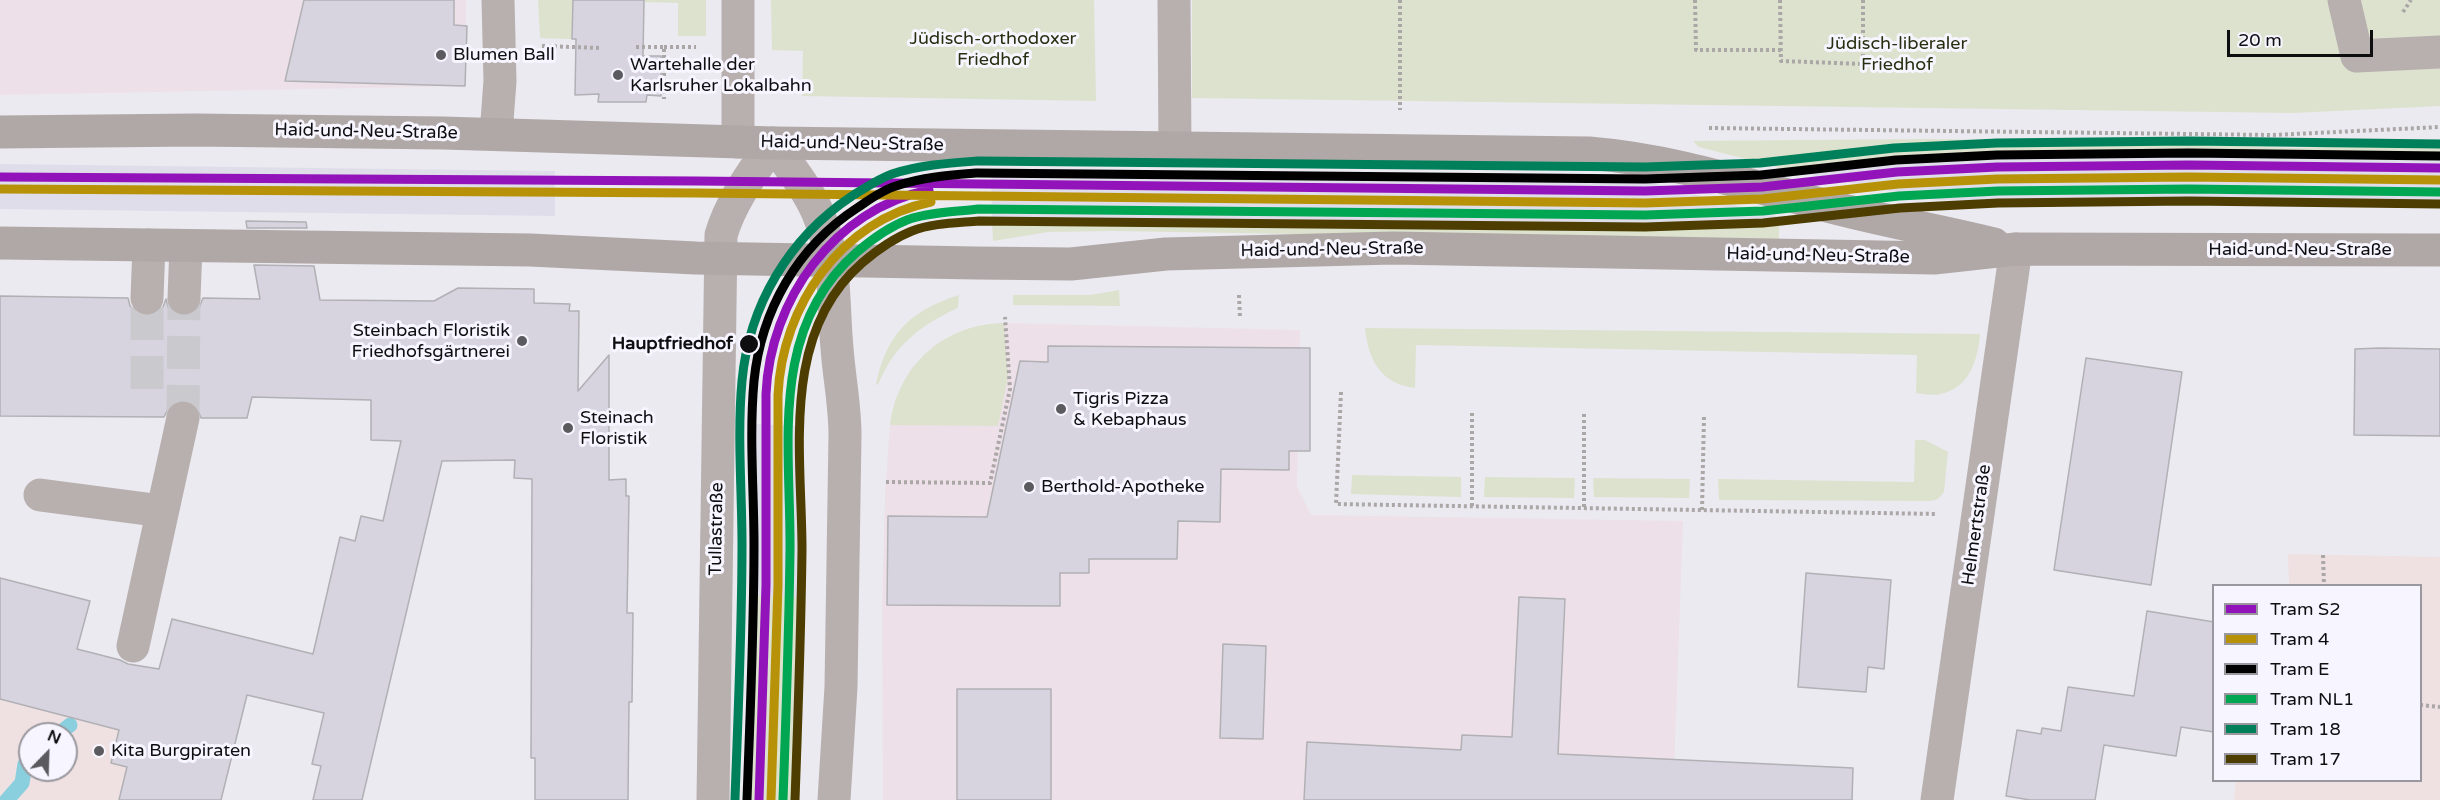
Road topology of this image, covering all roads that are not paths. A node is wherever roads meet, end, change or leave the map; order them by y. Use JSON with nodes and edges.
{"nodes":[{"id":1,"x":498,"y":0,"type":"edge"},
{"id":2,"x":738,"y":0,"type":"edge"},
{"id":3,"x":1174,"y":0,"type":"edge"},
{"id":4,"x":2344,"y":0,"type":"edge"},
{"id":5,"x":2440,"y":52,"type":"edge"},
{"id":6,"x":0,"y":132,"type":"edge"},
{"id":7,"x":496,"y":134,"type":"junction"},
{"id":8,"x":738,"y":142,"type":"junction"},
{"id":9,"x":773,"y":143,"type":"junction"},
{"id":10,"x":1175,"y":149,"type":"junction"},
{"id":11,"x":0,"y":243,"type":"edge"},
{"id":12,"x":149,"y":245,"type":"junction"},
{"id":13,"x":186,"y":246,"type":"junction"},
{"id":14,"x":2016,"y":249,"type":"junction"},
{"id":15,"x":2440,"y":250,"type":"edge"},
{"id":16,"x":719,"y":258,"type":"junction"},
{"id":17,"x":832,"y":260,"type":"junction"},
{"id":18,"x":147,"y":298,"type":"tunnel mouth"},
{"id":19,"x":184,"y":298,"type":"tunnel mouth"},
{"id":20,"x":183,"y":418,"type":"tunnel mouth"},
{"id":21,"x":40,"y":495,"type":"dead end"},
{"id":22,"x":162,"y":511,"type":"junction"},
{"id":23,"x":133,"y":646,"type":"dead end"},
{"id":24,"x":713,"y":800,"type":"edge"},
{"id":25,"x":834,"y":800,"type":"edge"},
{"id":26,"x":1937,"y":800,"type":"edge"}],
"edges":[{"from":1,"to":7,"type":"street"},
{"from":2,"to":8,"type":"street"},
{"from":3,"to":10,"type":"street"},
{"from":4,"to":5,"type":"street"},
{"from":6,"to":7,"type":"main road","name":"Haid-und-Neu-Straße"},
{"from":7,"to":8,"type":"main road","name":"Haid-und-Neu-Straße"},
{"from":8,"to":9,"type":"main road","name":"Haid-und-Neu-Straße"},
{"from":9,"to":10,"type":"main road","name":"Haid-und-Neu-Straße"},
{"from":9,"to":16,"type":"street","name":"Tullastraße"},
{"from":9,"to":17,"type":"street"},
{"from":10,"to":14,"type":"main road","name":"Haid-und-Neu-Straße"},
{"from":11,"to":12,"type":"main road","name":"Haid-und-Neu-Straße"},
{"from":12,"to":13,"type":"main road","name":"Haid-und-Neu-Straße"},
{"from":12,"to":18,"type":"street"},
{"from":13,"to":16,"type":"main road","name":"Haid-und-Neu-Straße"},
{"from":13,"to":19,"type":"street"},
{"from":14,"to":15,"type":"main road","name":"Haid-und-Neu-Straße"},
{"from":14,"to":17,"type":"main road","name":"Haid-und-Neu-Straße"},
{"from":14,"to":26,"type":"street","name":"Helmertstraße"},
{"from":16,"to":17,"type":"main road","name":"Haid-und-Neu-Straße"},
{"from":16,"to":24,"type":"street","name":"Tullastraße"},
{"from":17,"to":25,"type":"street"},
{"from":20,"to":22,"type":"street"},
{"from":21,"to":22,"type":"street"},
{"from":22,"to":23,"type":"street"}]}
